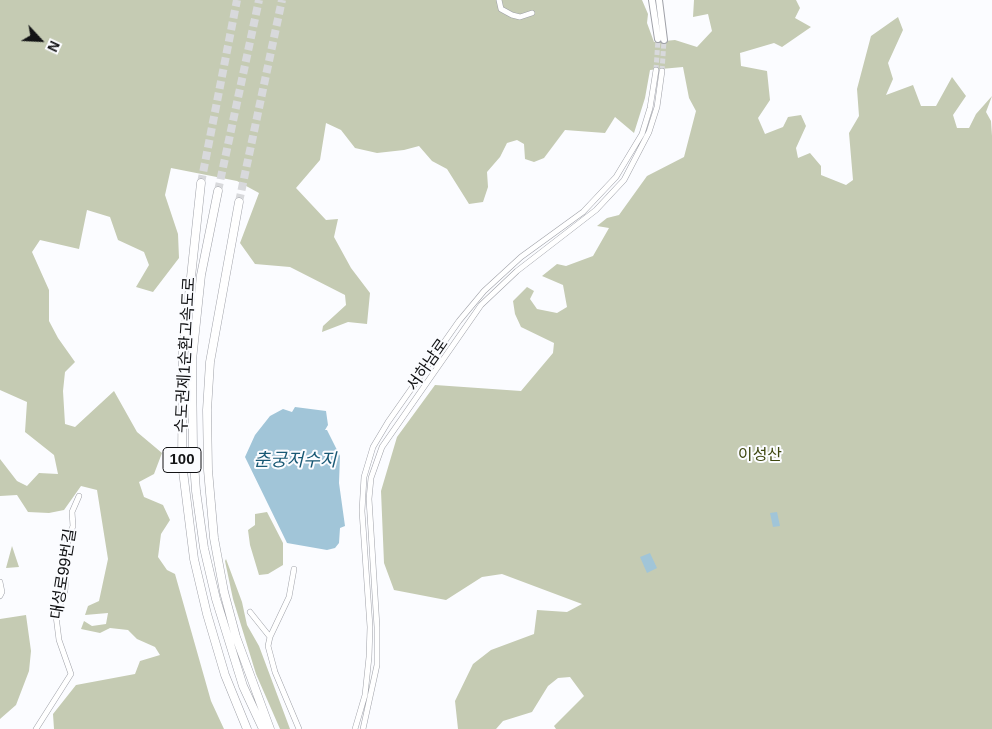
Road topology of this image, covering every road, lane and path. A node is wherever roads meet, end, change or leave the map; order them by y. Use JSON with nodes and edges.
{"nodes":[{"id":1,"x":499,"y":0,"type":"edge"},
{"id":2,"x":652,"y":0,"type":"edge"},
{"id":3,"x":659,"y":0,"type":"edge"},
{"id":4,"x":532,"y":13,"type":"dead end"},
{"id":5,"x":656,"y":70,"type":"tunnel mouth"},
{"id":6,"x":662,"y":71,"type":"tunnel mouth"},
{"id":7,"x":201,"y":183,"type":"tunnel mouth"},
{"id":8,"x":218,"y":191,"type":"tunnel mouth"},
{"id":9,"x":239,"y":202,"type":"tunnel mouth"},
{"id":10,"x":79,"y":496,"type":"dead end"},
{"id":11,"x":294,"y":569,"type":"dead end"},
{"id":12,"x":0,"y":582,"type":"edge"},
{"id":13,"x":0,"y":596,"type":"edge"},
{"id":14,"x":250,"y":612,"type":"dead end"},
{"id":15,"x":270,"y":637,"type":"junction"},
{"id":16,"x":36,"y":729,"type":"edge"},
{"id":17,"x":247,"y":729,"type":"edge"},
{"id":18,"x":262,"y":729,"type":"edge"},
{"id":19,"x":270,"y":729,"type":"edge"},
{"id":20,"x":299,"y":729,"type":"edge"},
{"id":21,"x":355,"y":729,"type":"edge"},
{"id":22,"x":363,"y":729,"type":"edge"}],
"edges":[{"from":1,"to":4,"type":"street"},
{"from":2,"to":3,"type":"main road"},
{"from":5,"to":21,"type":"street","name":"서하남로"},
{"from":6,"to":22,"type":"street","name":"서하남로"},
{"from":7,"to":17,"type":"highway","name":"수도권제1순환고속도로","number":"100"},
{"from":8,"to":18,"type":"highway","name":"수도권제1순환고속도로","number":"100"},
{"from":9,"to":19,"type":"highway","name":"수도권제1순환고속도로","number":"100"},
{"from":10,"to":16,"type":"street","name":"대성로99번길"},
{"from":11,"to":15,"type":"street"},
{"from":12,"to":13,"type":"street"},
{"from":14,"to":15,"type":"street"},
{"from":15,"to":20,"type":"street"}]}
